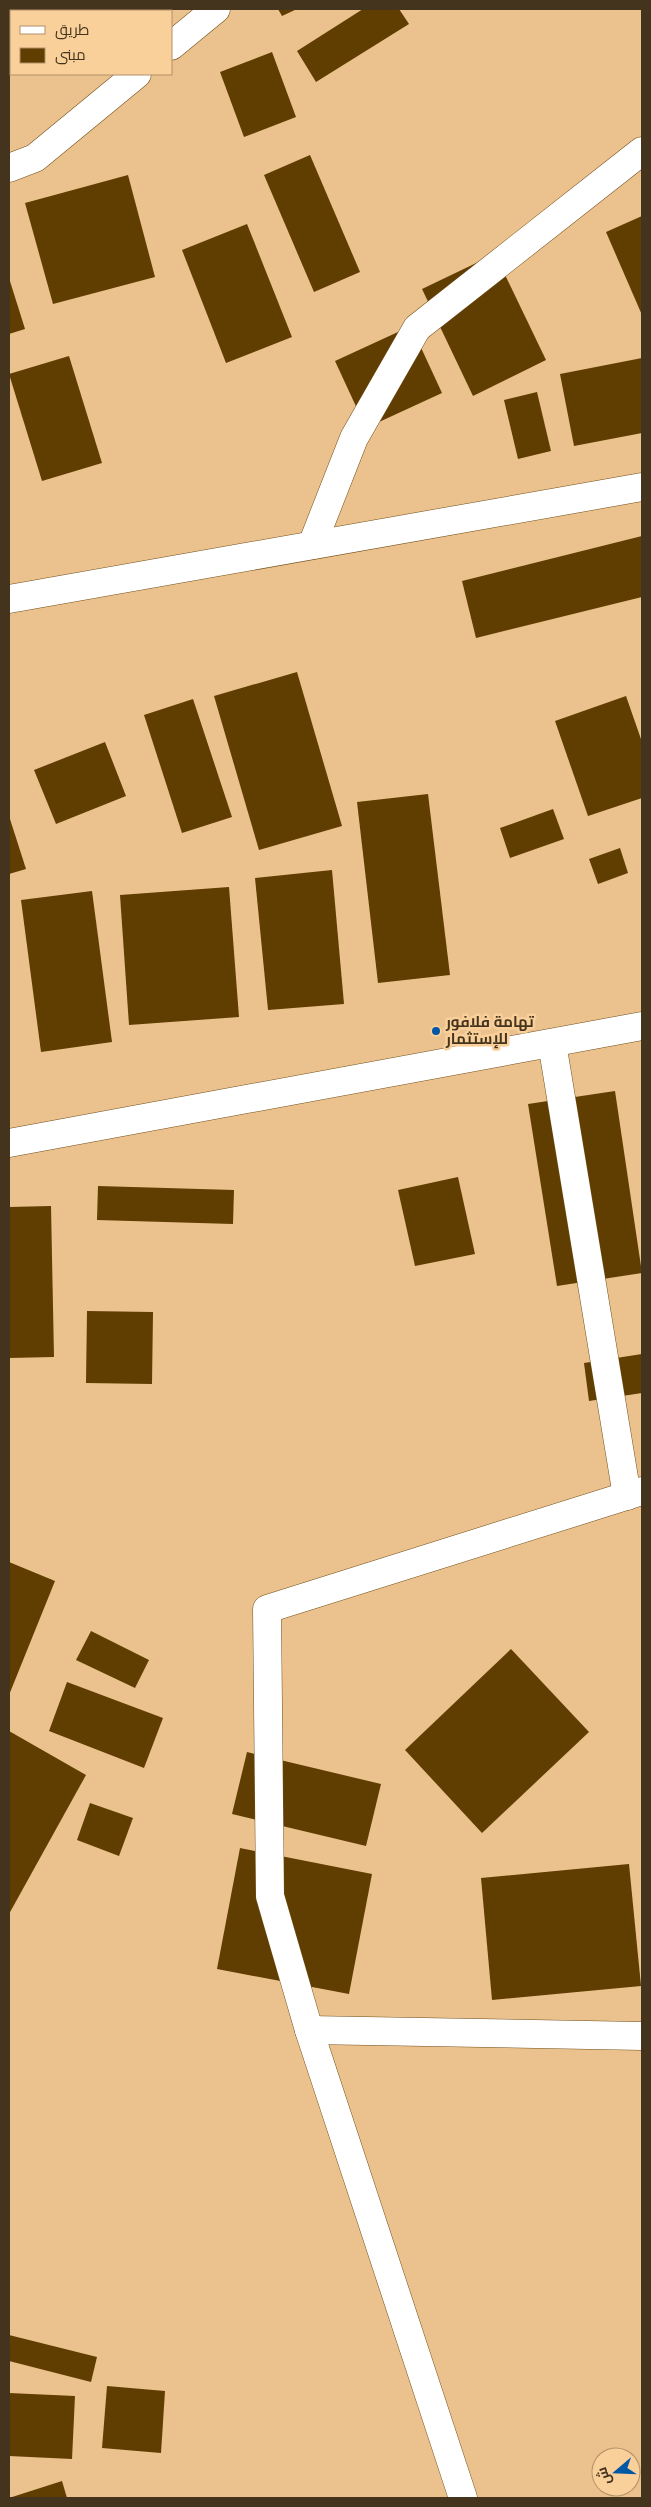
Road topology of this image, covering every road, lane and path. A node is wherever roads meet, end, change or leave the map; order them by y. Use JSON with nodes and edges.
{"nodes":[{"id":1,"x":216,"y":9,"type":"edge"},
{"id":2,"x":172,"y":45,"type":"edge"},
{"id":3,"x":137,"y":75,"type":"edge"},
{"id":4,"x":642,"y":151,"type":"edge"},
{"id":5,"x":9,"y":168,"type":"edge"},
{"id":6,"x":642,"y":487,"type":"edge"},
{"id":7,"x":312,"y":545,"type":"junction"},
{"id":8,"x":9,"y":599,"type":"edge"},
{"id":9,"x":642,"y":1026,"type":"edge"},
{"id":10,"x":552,"y":1043,"type":"junction"},
{"id":11,"x":9,"y":1143,"type":"edge"},
{"id":12,"x":635,"y":1494,"type":"edge"},
{"id":13,"x":309,"y":2030,"type":"junction"},
{"id":14,"x":642,"y":2036,"type":"edge"},
{"id":15,"x":463,"y":2498,"type":"edge"}],
"edges":[{"from":1,"to":2,"type":"street"},
{"from":3,"to":5,"type":"street"},
{"from":4,"to":7,"type":"street"},
{"from":6,"to":7,"type":"street"},
{"from":7,"to":8,"type":"street"},
{"from":9,"to":10,"type":"street"},
{"from":10,"to":11,"type":"street"},
{"from":10,"to":12,"type":"street"},
{"from":12,"to":13,"type":"street"},
{"from":13,"to":14,"type":"street"},
{"from":13,"to":15,"type":"street"}]}
